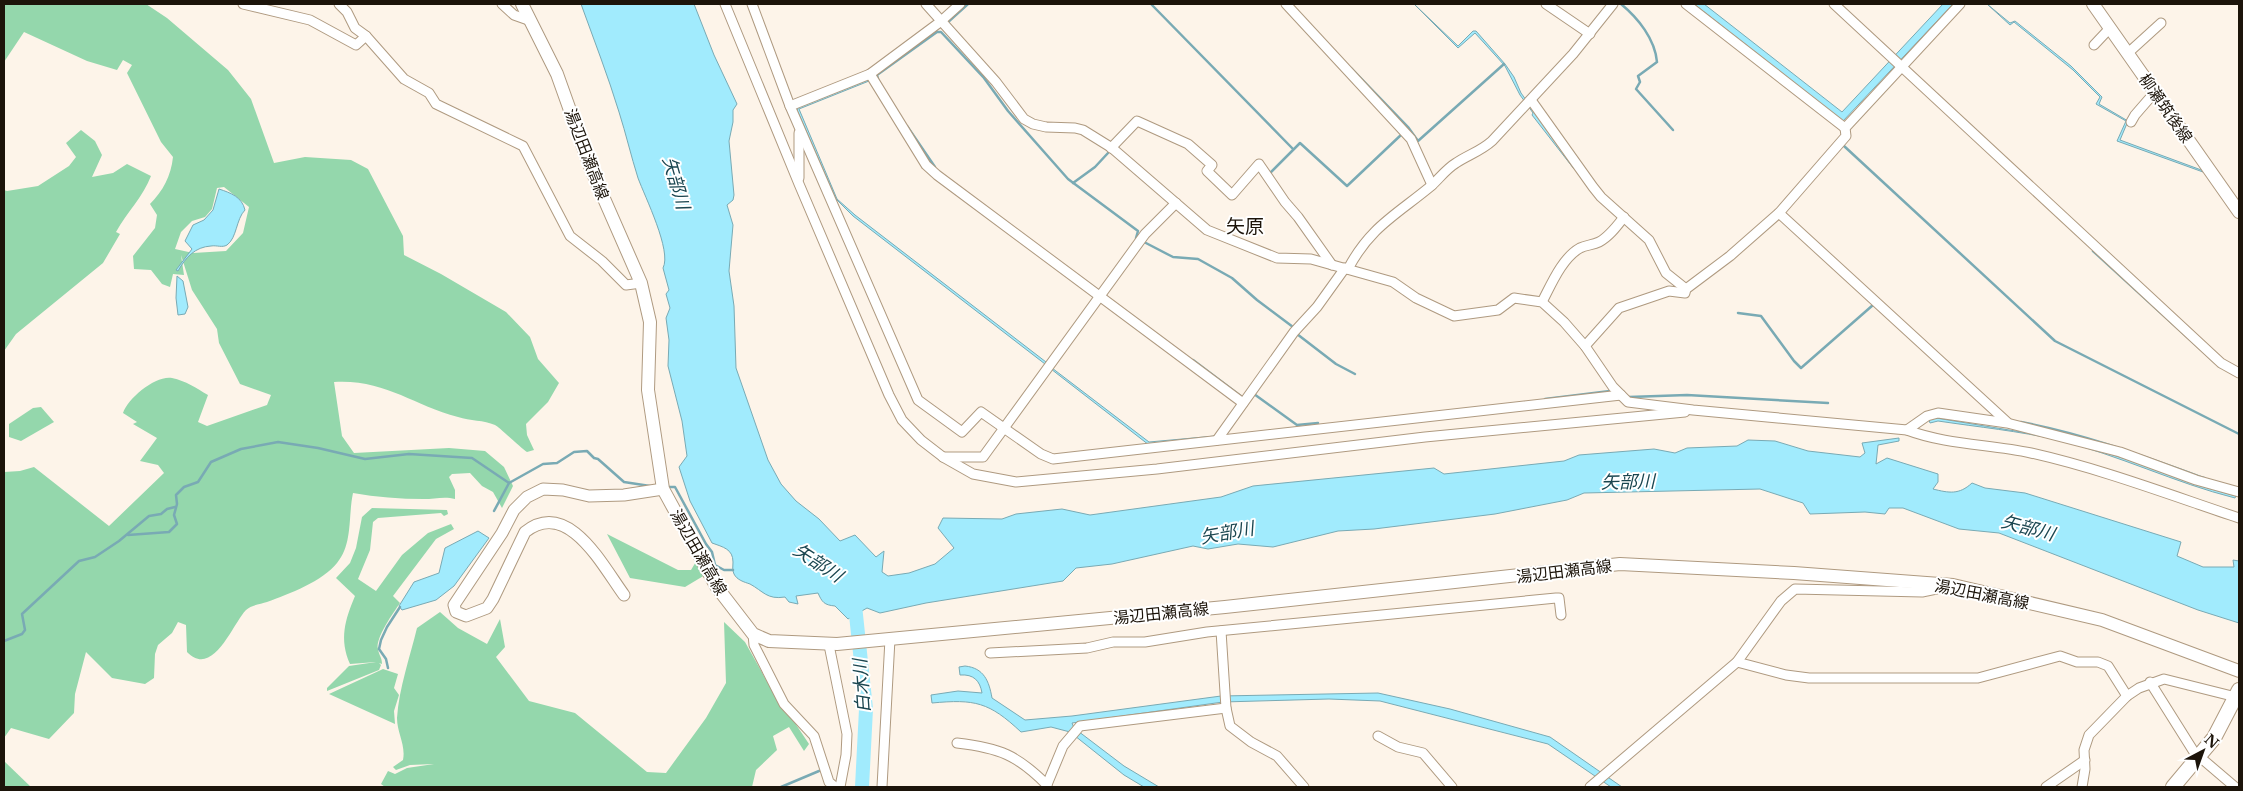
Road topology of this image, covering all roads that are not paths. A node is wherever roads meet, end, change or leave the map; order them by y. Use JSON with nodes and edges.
{"nodes":[{"id":1,"x":243,"y":4,"type":"edge"},
{"id":2,"x":339,"y":4,"type":"edge"},
{"id":3,"x":502,"y":4,"type":"edge"},
{"id":4,"x":522,"y":4,"type":"edge"},
{"id":5,"x":726,"y":4,"type":"edge"},
{"id":6,"x":752,"y":4,"type":"edge"},
{"id":7,"x":926,"y":4,"type":"edge"},
{"id":8,"x":960,"y":4,"type":"edge"},
{"id":9,"x":1286,"y":4,"type":"edge"},
{"id":10,"x":1546,"y":4,"type":"edge"},
{"id":11,"x":1613,"y":4,"type":"edge"},
{"id":12,"x":1686,"y":4,"type":"edge"},
{"id":13,"x":1834,"y":4,"type":"edge"},
{"id":14,"x":1960,"y":4,"type":"edge"},
{"id":15,"x":2093,"y":4,"type":"edge"},
{"id":16,"x":532,"y":22,"type":"junction"},
{"id":17,"x":940,"y":22,"type":"junction"},
{"id":18,"x":2162,"y":23,"type":"dead end"},
{"id":19,"x":2110,"y":28,"type":"junction"},
{"id":20,"x":1590,"y":34,"type":"junction"},
{"id":21,"x":366,"y":36,"type":"junction"},
{"id":22,"x":2094,"y":45,"type":"dead end"},
{"id":23,"x":2128,"y":53,"type":"junction"},
{"id":24,"x":1897,"y":62,"type":"junction"},
{"id":25,"x":870,"y":74,"type":"junction"},
{"id":26,"x":2155,"y":92,"type":"junction"},
{"id":27,"x":1531,"y":100,"type":"junction"},
{"id":28,"x":790,"y":106,"type":"junction"},
{"id":29,"x":2131,"y":122,"type":"dead end"},
{"id":30,"x":1845,"y":128,"type":"junction"},
{"id":31,"x":799,"y":130,"type":"junction"},
{"id":32,"x":1111,"y":148,"type":"junction"},
{"id":33,"x":799,"y":184,"type":"junction"},
{"id":34,"x":1432,"y":185,"type":"junction"},
{"id":35,"x":1176,"y":203,"type":"junction"},
{"id":36,"x":2239,"y":212,"type":"edge"},
{"id":37,"x":1779,"y":213,"type":"junction"},
{"id":38,"x":1624,"y":217,"type":"junction"},
{"id":39,"x":1332,"y":265,"type":"junction"},
{"id":40,"x":1346,"y":269,"type":"junction"},
{"id":41,"x":641,"y":283,"type":"junction"},
{"id":42,"x":1686,"y":289,"type":"junction"},
{"id":43,"x":1099,"y":295,"type":"junction"},
{"id":44,"x":1542,"y":302,"type":"junction"},
{"id":45,"x":1585,"y":346,"type":"junction"},
{"id":46,"x":2239,"y":373,"type":"edge"},
{"id":47,"x":1621,"y":395,"type":"junction"},
{"id":48,"x":1244,"y":403,"type":"junction"},
{"id":49,"x":1693,"y":410,"type":"junction"},
{"id":50,"x":2008,"y":423,"type":"junction"},
{"id":51,"x":1003,"y":428,"type":"junction"},
{"id":52,"x":1907,"y":430,"type":"junction"},
{"id":53,"x":1217,"y":440,"type":"junction"},
{"id":54,"x":943,"y":458,"type":"junction"},
{"id":55,"x":663,"y":489,"type":"junction"},
{"id":56,"x":2239,"y":492,"type":"edge"},
{"id":57,"x":2239,"y":518,"type":"edge"},
{"id":58,"x":1953,"y":585,"type":"junction"},
{"id":59,"x":624,"y":595,"type":"dead end"},
{"id":60,"x":1561,"y":615,"type":"dead end"},
{"id":61,"x":1222,"y":631,"type":"junction"},
{"id":62,"x":753,"y":634,"type":"junction"},
{"id":63,"x":890,"y":639,"type":"junction"},
{"id":64,"x":833,"y":644,"type":"junction"},
{"id":65,"x":990,"y":653,"type":"dead end"},
{"id":66,"x":1736,"y":662,"type":"junction"},
{"id":67,"x":2239,"y":671,"type":"edge"},
{"id":68,"x":2150,"y":682,"type":"junction"},
{"id":69,"x":2238,"y":693,"type":"edge"},
{"id":70,"x":2127,"y":696,"type":"junction"},
{"id":71,"x":1225,"y":702,"type":"junction"},
{"id":72,"x":1378,"y":736,"type":"dead end"},
{"id":73,"x":957,"y":743,"type":"dead end"},
{"id":74,"x":2199,"y":757,"type":"junction"},
{"id":75,"x":2084,"y":760,"type":"junction"},
{"id":76,"x":1047,"y":786,"type":"edge"},
{"id":77,"x":835,"y":787,"type":"edge"},
{"id":78,"x":840,"y":787,"type":"edge"},
{"id":79,"x":882,"y":787,"type":"edge"},
{"id":80,"x":1304,"y":787,"type":"edge"},
{"id":81,"x":1452,"y":787,"type":"edge"},
{"id":82,"x":1590,"y":787,"type":"edge"},
{"id":83,"x":2046,"y":787,"type":"edge"},
{"id":84,"x":2082,"y":787,"type":"edge"},
{"id":85,"x":2173,"y":787,"type":"edge"},
{"id":86,"x":2235,"y":787,"type":"edge"}],
"edges":[{"from":1,"to":21,"type":"street"},
{"from":2,"to":21,"type":"street"},
{"from":3,"to":16,"type":"street"},
{"from":4,"to":16,"type":"main road","name":"湯辺田瀬高線"},
{"from":5,"to":33,"type":"street"},
{"from":6,"to":28,"type":"street"},
{"from":7,"to":17,"type":"street"},
{"from":8,"to":17,"type":"street"},
{"from":9,"to":34,"type":"street"},
{"from":10,"to":20,"type":"street"},
{"from":11,"to":20,"type":"street"},
{"from":12,"to":30,"type":"street"},
{"from":13,"to":24,"type":"street"},
{"from":14,"to":24,"type":"street"},
{"from":15,"to":19,"type":"main road","name":"柳瀬筑後線"},
{"from":16,"to":41,"type":"main road","name":"湯辺田瀬高線"},
{"from":17,"to":25,"type":"street"},
{"from":17,"to":32,"type":"street"},
{"from":18,"to":23,"type":"street"},
{"from":19,"to":22,"type":"street"},
{"from":19,"to":23,"type":"main road","name":"柳瀬筑後線"},
{"from":20,"to":27,"type":"street"},
{"from":21,"to":41,"type":"street"},
{"from":23,"to":26,"type":"main road","name":"柳瀬筑後線"},
{"from":24,"to":30,"type":"street"},
{"from":24,"to":46,"type":"street"},
{"from":25,"to":28,"type":"street"},
{"from":25,"to":43,"type":"street"},
{"from":26,"to":29,"type":"street"},
{"from":26,"to":36,"type":"main road","name":"柳瀬筑後線"},
{"from":27,"to":34,"type":"street"},
{"from":27,"to":38,"type":"street"},
{"from":28,"to":31,"type":"street"},
{"from":30,"to":37,"type":"street"},
{"from":31,"to":33,"type":"street"},
{"from":31,"to":51,"type":"street"},
{"from":32,"to":35,"type":"street"},
{"from":32,"to":39,"type":"street"},
{"from":33,"to":54,"type":"street"},
{"from":34,"to":40,"type":"street"},
{"from":35,"to":39,"type":"street"},
{"from":35,"to":43,"type":"street"},
{"from":37,"to":42,"type":"street"},
{"from":37,"to":50,"type":"street"},
{"from":38,"to":42,"type":"street"},
{"from":38,"to":44,"type":"street"},
{"from":39,"to":40,"type":"street"},
{"from":40,"to":44,"type":"street"},
{"from":40,"to":48,"type":"street"},
{"from":41,"to":55,"type":"main road","name":"湯辺田瀬高線"},
{"from":42,"to":45,"type":"street"},
{"from":43,"to":48,"type":"street"},
{"from":43,"to":51,"type":"street"},
{"from":44,"to":45,"type":"street"},
{"from":45,"to":47,"type":"street"},
{"from":47,"to":49,"type":"street"},
{"from":47,"to":53,"type":"street"},
{"from":48,"to":53,"type":"street"},
{"from":49,"to":52,"type":"street"},
{"from":49,"to":54,"type":"street"},
{"from":50,"to":52,"type":"street"},
{"from":50,"to":56,"type":"street"},
{"from":51,"to":53,"type":"street"},
{"from":51,"to":54,"type":"street"},
{"from":52,"to":57,"type":"street"},
{"from":55,"to":59,"type":"street"},
{"from":55,"to":62,"type":"main road","name":"湯辺田瀬高線"},
{"from":58,"to":63,"type":"main road","name":"湯辺田瀬高線"},
{"from":58,"to":66,"type":"street"},
{"from":58,"to":67,"type":"main road","name":"湯辺田瀬高線"},
{"from":60,"to":61,"type":"street"},
{"from":61,"to":65,"type":"street"},
{"from":61,"to":71,"type":"street"},
{"from":62,"to":64,"type":"main road","name":"湯辺田瀬高線"},
{"from":62,"to":77,"type":"street"},
{"from":63,"to":64,"type":"main road","name":"湯辺田瀬高線"},
{"from":63,"to":79,"type":"street"},
{"from":64,"to":78,"type":"street"},
{"from":66,"to":70,"type":"street"},
{"from":66,"to":82,"type":"street"},
{"from":68,"to":69,"type":"street"},
{"from":68,"to":70,"type":"street"},
{"from":68,"to":74,"type":"street"},
{"from":69,"to":74,"type":"main road"},
{"from":70,"to":75,"type":"street"},
{"from":71,"to":76,"type":"street"},
{"from":71,"to":80,"type":"street"},
{"from":72,"to":81,"type":"street"},
{"from":73,"to":76,"type":"street"},
{"from":74,"to":85,"type":"main road"},
{"from":74,"to":86,"type":"street"},
{"from":75,"to":83,"type":"street"},
{"from":75,"to":84,"type":"street"}]}
